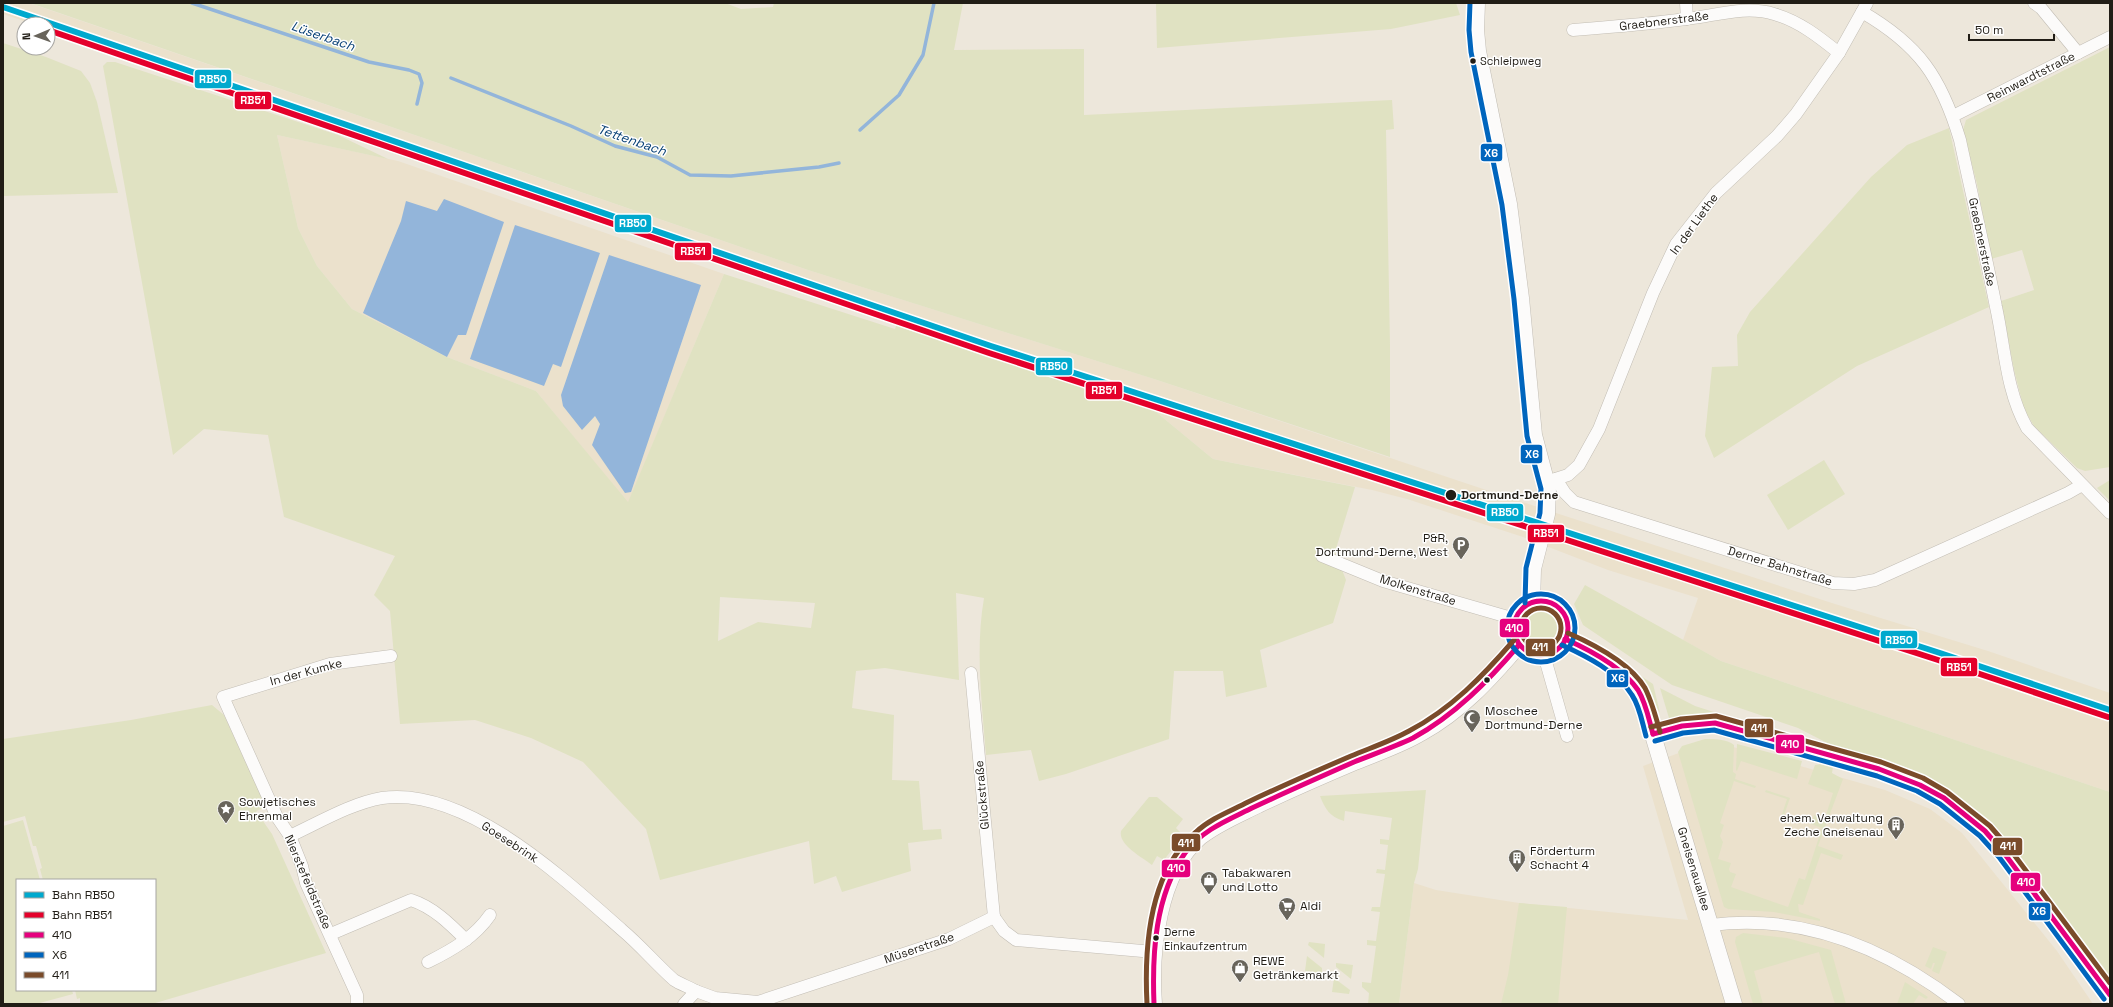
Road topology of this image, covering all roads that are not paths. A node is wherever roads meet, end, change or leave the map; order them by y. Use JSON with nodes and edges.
{"nodes":[{"id":1,"x":1477,"y":3,"type":"edge"},
{"id":2,"x":1686,"y":3,"type":"edge"},
{"id":3,"x":2034,"y":3,"type":"edge"},
{"id":4,"x":1865,"y":7,"type":"edge"},
{"id":5,"x":1687,"y":19,"type":"junction"},
{"id":6,"x":1573,"y":30,"type":"dead end"},
{"id":7,"x":2110,"y":37,"type":"edge"},
{"id":8,"x":1839,"y":53,"type":"junction"},
{"id":9,"x":2078,"y":53,"type":"junction"},
{"id":10,"x":1952,"y":116,"type":"junction"},
{"id":11,"x":1551,"y":481,"type":"junction"},
{"id":12,"x":2082,"y":485,"type":"junction"},
{"id":13,"x":2110,"y":513,"type":"edge"},
{"id":14,"x":1322,"y":556,"type":"dead end"},
{"id":15,"x":1532,"y":603,"type":"junction"},
{"id":16,"x":1515,"y":619,"type":"junction"},
{"id":17,"x":1565,"y":639,"type":"junction"},
{"id":18,"x":1519,"y":645,"type":"junction"},
{"id":19,"x":1544,"y":655,"type":"junction"},
{"id":20,"x":391,"y":656,"type":"dead end"},
{"id":21,"x":971,"y":673,"type":"dead end"},
{"id":22,"x":223,"y":697,"type":"joint"},
{"id":23,"x":1653,"y":734,"type":"junction"},
{"id":24,"x":1567,"y":736,"type":"dead end"},
{"id":25,"x":290,"y":836,"type":"junction"},
{"id":26,"x":490,"y":915,"type":"dead end"},
{"id":27,"x":994,"y":917,"type":"junction"},
{"id":28,"x":1711,"y":924,"type":"junction"},
{"id":29,"x":331,"y":934,"type":"junction"},
{"id":30,"x":466,"y":940,"type":"junction"},
{"id":31,"x":1154,"y":952,"type":"junction"},
{"id":32,"x":428,"y":962,"type":"dead end"},
{"id":33,"x":2106,"y":990,"type":"edge"},
{"id":34,"x":696,"y":991,"type":"junction"},
{"id":35,"x":357,"y":1004,"type":"edge"},
{"id":36,"x":684,"y":1004,"type":"edge"},
{"id":37,"x":1154,"y":1004,"type":"edge"},
{"id":38,"x":1734,"y":1004,"type":"edge"},
{"id":39,"x":1959,"y":1004,"type":"edge"}],
"edges":[{"from":1,"to":11,"type":"main road"},
{"from":2,"to":5,"type":"street"},
{"from":3,"to":9,"type":"street"},
{"from":4,"to":8,"type":"street","name":"In der Liethe"},
{"from":4,"to":10,"type":"street","name":"Graebnerstraße"},
{"from":5,"to":6,"type":"street","name":"Graebnerstraße"},
{"from":5,"to":8,"type":"street","name":"Graebnerstraße"},
{"from":7,"to":9,"type":"street","name":"Reinwardtstraße"},
{"from":8,"to":11,"type":"street","name":"In der Liethe"},
{"from":9,"to":10,"type":"street","name":"Reinwardtstraße"},
{"from":10,"to":12,"type":"street","name":"Graebnerstraße"},
{"from":11,"to":12,"type":"street","name":"Derner Bahnstraße"},
{"from":11,"to":15,"type":"main road"},
{"from":12,"to":13,"type":"street"},
{"from":14,"to":16,"type":"street","name":"Molkenstraße"},
{"from":15,"to":16,"type":"main road"},
{"from":15,"to":17,"type":"main road"},
{"from":16,"to":18,"type":"main road"},
{"from":17,"to":19,"type":"main road"},
{"from":17,"to":23,"type":"main road","name":"Gneisenauallee"},
{"from":18,"to":19,"type":"main road"},
{"from":18,"to":31,"type":"main road"},
{"from":19,"to":24,"type":"street"},
{"from":20,"to":22,"type":"street","name":"In der Kumke"},
{"from":21,"to":27,"type":"street","name":"Glückstraße"},
{"from":22,"to":25,"type":"street","name":"Nierstefeldstraße"},
{"from":23,"to":28,"type":"main road","name":"Gneisenauallee"},
{"from":23,"to":33,"type":"main road"},
{"from":25,"to":29,"type":"street","name":"Nierstefeldstraße"},
{"from":25,"to":34,"type":"street","name":"Goesebrink"},
{"from":26,"to":30,"type":"street"},
{"from":27,"to":31,"type":"street"},
{"from":27,"to":34,"type":"street","name":"Müserstraße"},
{"from":28,"to":38,"type":"main road","name":"Gneisenauallee"},
{"from":28,"to":39,"type":"street"},
{"from":29,"to":30,"type":"street"},
{"from":29,"to":35,"type":"street","name":"Nierstefeldstraße"},
{"from":30,"to":32,"type":"street"},
{"from":31,"to":37,"type":"main road"},
{"from":34,"to":36,"type":"street"}]}
